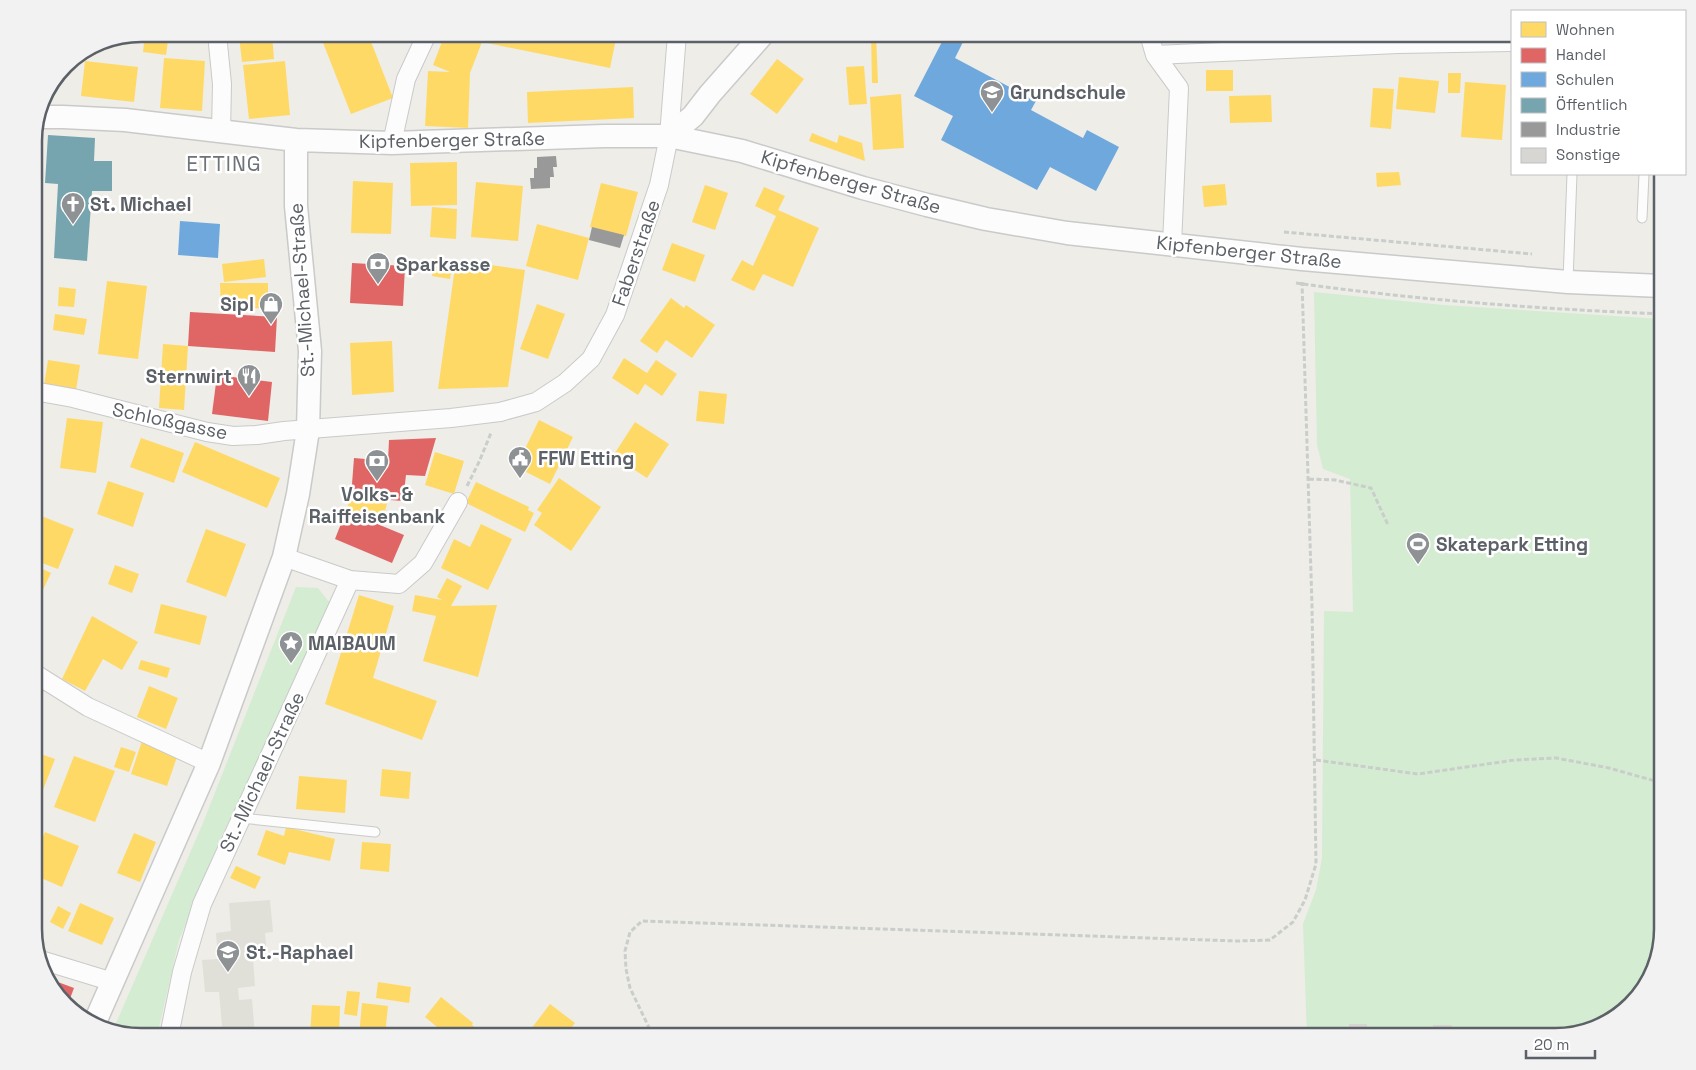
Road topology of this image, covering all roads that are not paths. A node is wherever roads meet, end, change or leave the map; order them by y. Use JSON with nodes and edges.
{"nodes":[{"id":1,"x":1151,"y":42,"type":"edge"},
{"id":2,"x":1340,"y":42,"type":"edge"},
{"id":3,"x":218,"y":43,"type":"edge"},
{"id":4,"x":423,"y":43,"type":"edge"},
{"id":5,"x":676,"y":43,"type":"edge"},
{"id":6,"x":756,"y":43,"type":"edge"},
{"id":7,"x":1155,"y":55,"type":"junction"},
{"id":8,"x":46,"y":117,"type":"edge"},
{"id":9,"x":221,"y":132,"type":"junction"},
{"id":10,"x":669,"y":136,"type":"junction"},
{"id":11,"x":296,"y":140,"type":"junction"},
{"id":12,"x":392,"y":143,"type":"junction"},
{"id":13,"x":1572,"y":175,"type":"edge"},
{"id":14,"x":1644,"y":175,"type":"edge"},
{"id":15,"x":1642,"y":218,"type":"dead end"},
{"id":16,"x":1172,"y":244,"type":"junction"},
{"id":17,"x":1568,"y":282,"type":"junction"},
{"id":18,"x":1654,"y":286,"type":"edge"},
{"id":19,"x":43,"y":393,"type":"edge"},
{"id":20,"x":308,"y":430,"type":"junction"},
{"id":21,"x":458,"y":502,"type":"road end"},
{"id":22,"x":284,"y":557,"type":"junction"},
{"id":23,"x":350,"y":580,"type":"junction"},
{"id":24,"x":43,"y":679,"type":"edge"},
{"id":25,"x":209,"y":763,"type":"junction"},
{"id":26,"x":241,"y":818,"type":"junction"},
{"id":27,"x":375,"y":832,"type":"dead end"},
{"id":28,"x":49,"y":962,"type":"edge"},
{"id":29,"x":113,"y":982,"type":"junction"},
{"id":30,"x":97,"y":1017,"type":"edge"},
{"id":31,"x":171,"y":1028,"type":"edge"}],
"edges":[{"from":1,"to":7,"type":"street"},
{"from":2,"to":7,"type":"street"},
{"from":3,"to":9,"type":"street"},
{"from":4,"to":12,"type":"street"},
{"from":5,"to":10,"type":"street","name":"Faberstraße"},
{"from":6,"to":10,"type":"street"},
{"from":7,"to":16,"type":"street"},
{"from":8,"to":9,"type":"street","name":"Kipfenberger Straße"},
{"from":9,"to":11,"type":"street","name":"Kipfenberger Straße"},
{"from":10,"to":12,"type":"street","name":"Kipfenberger Straße"},
{"from":10,"to":16,"type":"street","name":"Kipfenberger Straße"},
{"from":10,"to":20,"type":"street","name":"Faberstraße"},
{"from":11,"to":12,"type":"street","name":"Kipfenberger Straße"},
{"from":11,"to":20,"type":"street","name":"St.-Michael-Straße"},
{"from":13,"to":17,"type":"lane"},
{"from":14,"to":15,"type":"lane"},
{"from":16,"to":17,"type":"street","name":"Kipfenberger Straße"},
{"from":17,"to":18,"type":"street","name":"Kipfenberger Straße"},
{"from":19,"to":20,"type":"street","name":"Schloßgasse"},
{"from":20,"to":22,"type":"street","name":"St.-Michael-Straße"},
{"from":21,"to":23,"type":"street"},
{"from":22,"to":23,"type":"street"},
{"from":22,"to":25,"type":"street","name":"St.-Michael-Straße"},
{"from":23,"to":26,"type":"street","name":"St.-Michael-Straße"},
{"from":24,"to":25,"type":"street"},
{"from":25,"to":29,"type":"street","name":"St.-Michael-Straße"},
{"from":26,"to":27,"type":"lane"},
{"from":26,"to":31,"type":"street","name":"St.-Michael-Straße"},
{"from":28,"to":29,"type":"street"},
{"from":29,"to":30,"type":"street","name":"St.-Michael-Straße"}]}
